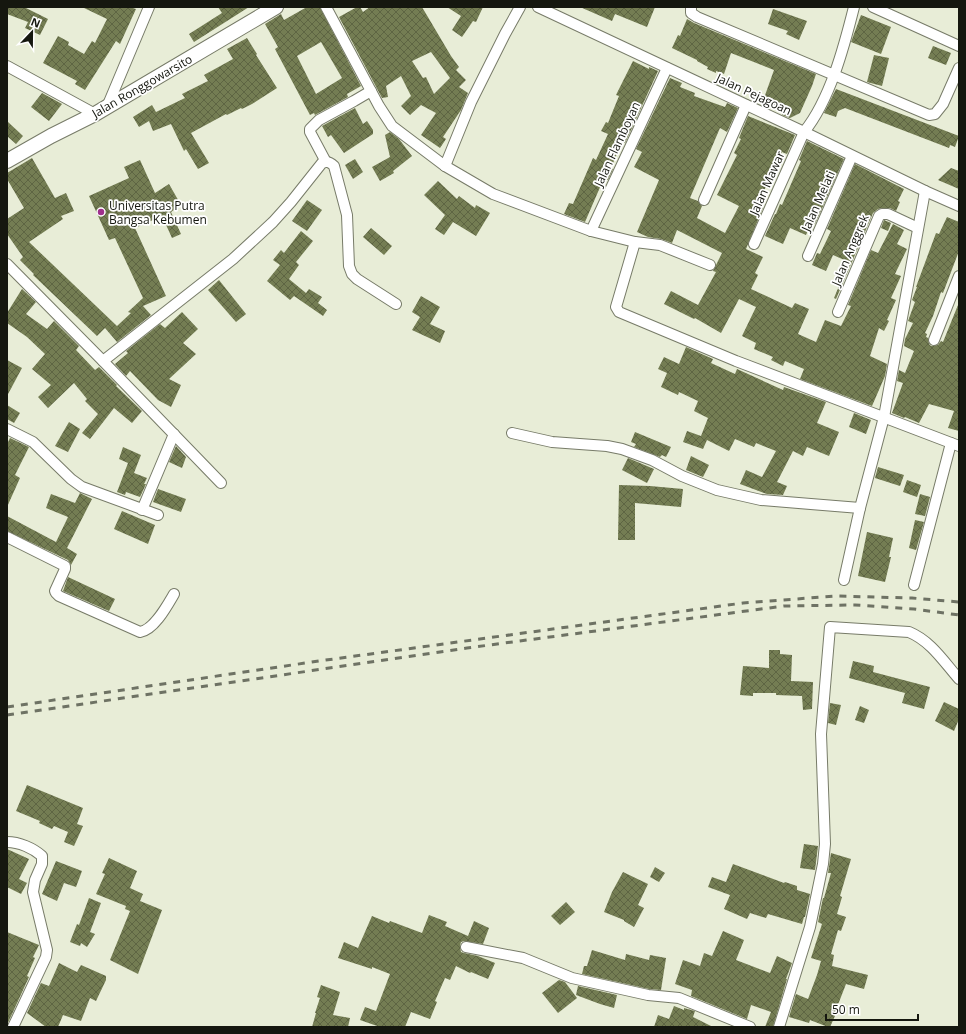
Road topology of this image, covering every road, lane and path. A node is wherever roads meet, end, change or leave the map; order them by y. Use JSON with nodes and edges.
{"nodes":[{"id":1,"x":149,"y":7,"type":"edge"},
{"id":2,"x":276,"y":7,"type":"edge"},
{"id":3,"x":326,"y":7,"type":"edge"},
{"id":4,"x":520,"y":7,"type":"edge"},
{"id":5,"x":538,"y":7,"type":"edge"},
{"id":6,"x":691,"y":7,"type":"edge"},
{"id":7,"x":854,"y":7,"type":"edge"},
{"id":8,"x":873,"y":7,"type":"edge"},
{"id":9,"x":959,"y":46,"type":"edge"},
{"id":10,"x":7,"y":66,"type":"edge"},
{"id":11,"x":667,"y":68,"type":"junction"},
{"id":12,"x":959,"y":68,"type":"edge"},
{"id":13,"x":833,"y":75,"type":"junction"},
{"id":14,"x":371,"y":91,"type":"junction"},
{"id":15,"x":746,"y":105,"type":"junction"},
{"id":16,"x":101,"y":111,"type":"junction"},
{"id":17,"x":804,"y":132,"type":"junction"},
{"id":18,"x":852,"y":156,"type":"junction"},
{"id":19,"x":7,"y":161,"type":"edge"},
{"id":20,"x":326,"y":162,"type":"junction"},
{"id":21,"x":445,"y":166,"type":"junction"},
{"id":22,"x":925,"y":191,"type":"junction"},
{"id":23,"x":704,"y":200,"type":"dead end"},
{"id":24,"x":959,"y":206,"type":"edge"},
{"id":25,"x":918,"y":228,"type":"junction"},
{"id":26,"x":591,"y":231,"type":"junction"},
{"id":27,"x":635,"y":242,"type":"junction"},
{"id":28,"x":754,"y":244,"type":"dead end"},
{"id":29,"x":808,"y":256,"type":"dead end"},
{"id":30,"x":7,"y":264,"type":"edge"},
{"id":31,"x":710,"y":265,"type":"dead end"},
{"id":32,"x":959,"y":276,"type":"edge"},
{"id":33,"x":396,"y":304,"type":"dead end"},
{"id":34,"x":838,"y":312,"type":"dead end"},
{"id":35,"x":934,"y":340,"type":"dead end"},
{"id":36,"x":103,"y":361,"type":"junction"},
{"id":37,"x":884,"y":417,"type":"junction"},
{"id":38,"x":7,"y":429,"type":"edge"},
{"id":39,"x":512,"y":433,"type":"dead end"},
{"id":40,"x":174,"y":434,"type":"junction"},
{"id":41,"x":955,"y":444,"type":"edge"},
{"id":42,"x":221,"y":483,"type":"dead end"},
{"id":43,"x":860,"y":508,"type":"junction"},
{"id":44,"x":142,"y":510,"type":"junction"},
{"id":45,"x":158,"y":515,"type":"dead end"},
{"id":46,"x":7,"y":537,"type":"edge"},
{"id":47,"x":844,"y":580,"type":"dead end"},
{"id":48,"x":914,"y":585,"type":"dead end"},
{"id":49,"x":174,"y":594,"type":"dead end"},
{"id":50,"x":959,"y":679,"type":"edge"},
{"id":51,"x":7,"y":842,"type":"edge"},
{"id":52,"x":466,"y":947,"type":"dead end"},
{"id":53,"x":13,"y":1027,"type":"edge"},
{"id":54,"x":750,"y":1027,"type":"edge"},
{"id":55,"x":779,"y":1027,"type":"edge"}],
"edges":[{"from":1,"to":16,"type":"street"},
{"from":2,"to":16,"type":"main road","name":"Jalan Ronggowarsito"},
{"from":3,"to":14,"type":"street"},
{"from":4,"to":21,"type":"street"},
{"from":5,"to":11,"type":"street","name":"Jalan Pejagoan"},
{"from":6,"to":13,"type":"street"},
{"from":7,"to":13,"type":"street","name":"Jalan Mawar"},
{"from":8,"to":9,"type":"street"},
{"from":10,"to":16,"type":"street"},
{"from":11,"to":15,"type":"street","name":"Jalan Pejagoan"},
{"from":11,"to":26,"type":"street","name":"Jalan Flamboyan"},
{"from":12,"to":13,"type":"street"},
{"from":13,"to":17,"type":"street","name":"Jalan Mawar"},
{"from":14,"to":20,"type":"street"},
{"from":14,"to":21,"type":"street"},
{"from":15,"to":17,"type":"street","name":"Jalan Pejagoan"},
{"from":15,"to":23,"type":"street"},
{"from":16,"to":19,"type":"main road","name":"Jalan Ronggowarsito"},
{"from":17,"to":18,"type":"street","name":"Jalan Pejagoan"},
{"from":17,"to":28,"type":"street","name":"Jalan Mawar"},
{"from":18,"to":22,"type":"street","name":"Jalan Pejagoan"},
{"from":18,"to":29,"type":"street","name":"Jalan Melati"},
{"from":20,"to":33,"type":"street"},
{"from":20,"to":36,"type":"street"},
{"from":21,"to":26,"type":"street"},
{"from":22,"to":24,"type":"street","name":"Jalan Pejagoan"},
{"from":22,"to":25,"type":"street"},
{"from":25,"to":34,"type":"street","name":"Jalan Anggrek"},
{"from":25,"to":37,"type":"street"},
{"from":26,"to":27,"type":"street"},
{"from":27,"to":31,"type":"street"},
{"from":27,"to":37,"type":"street"},
{"from":30,"to":36,"type":"street"},
{"from":32,"to":35,"type":"street"},
{"from":36,"to":40,"type":"street"},
{"from":37,"to":41,"type":"street"},
{"from":37,"to":43,"type":"street"},
{"from":38,"to":44,"type":"street"},
{"from":39,"to":43,"type":"street"},
{"from":40,"to":42,"type":"street"},
{"from":40,"to":44,"type":"street"},
{"from":41,"to":48,"type":"street"},
{"from":43,"to":47,"type":"street"},
{"from":44,"to":45,"type":"street"},
{"from":46,"to":49,"type":"street"},
{"from":50,"to":55,"type":"street"},
{"from":51,"to":53,"type":"street"},
{"from":52,"to":54,"type":"street"}]}
